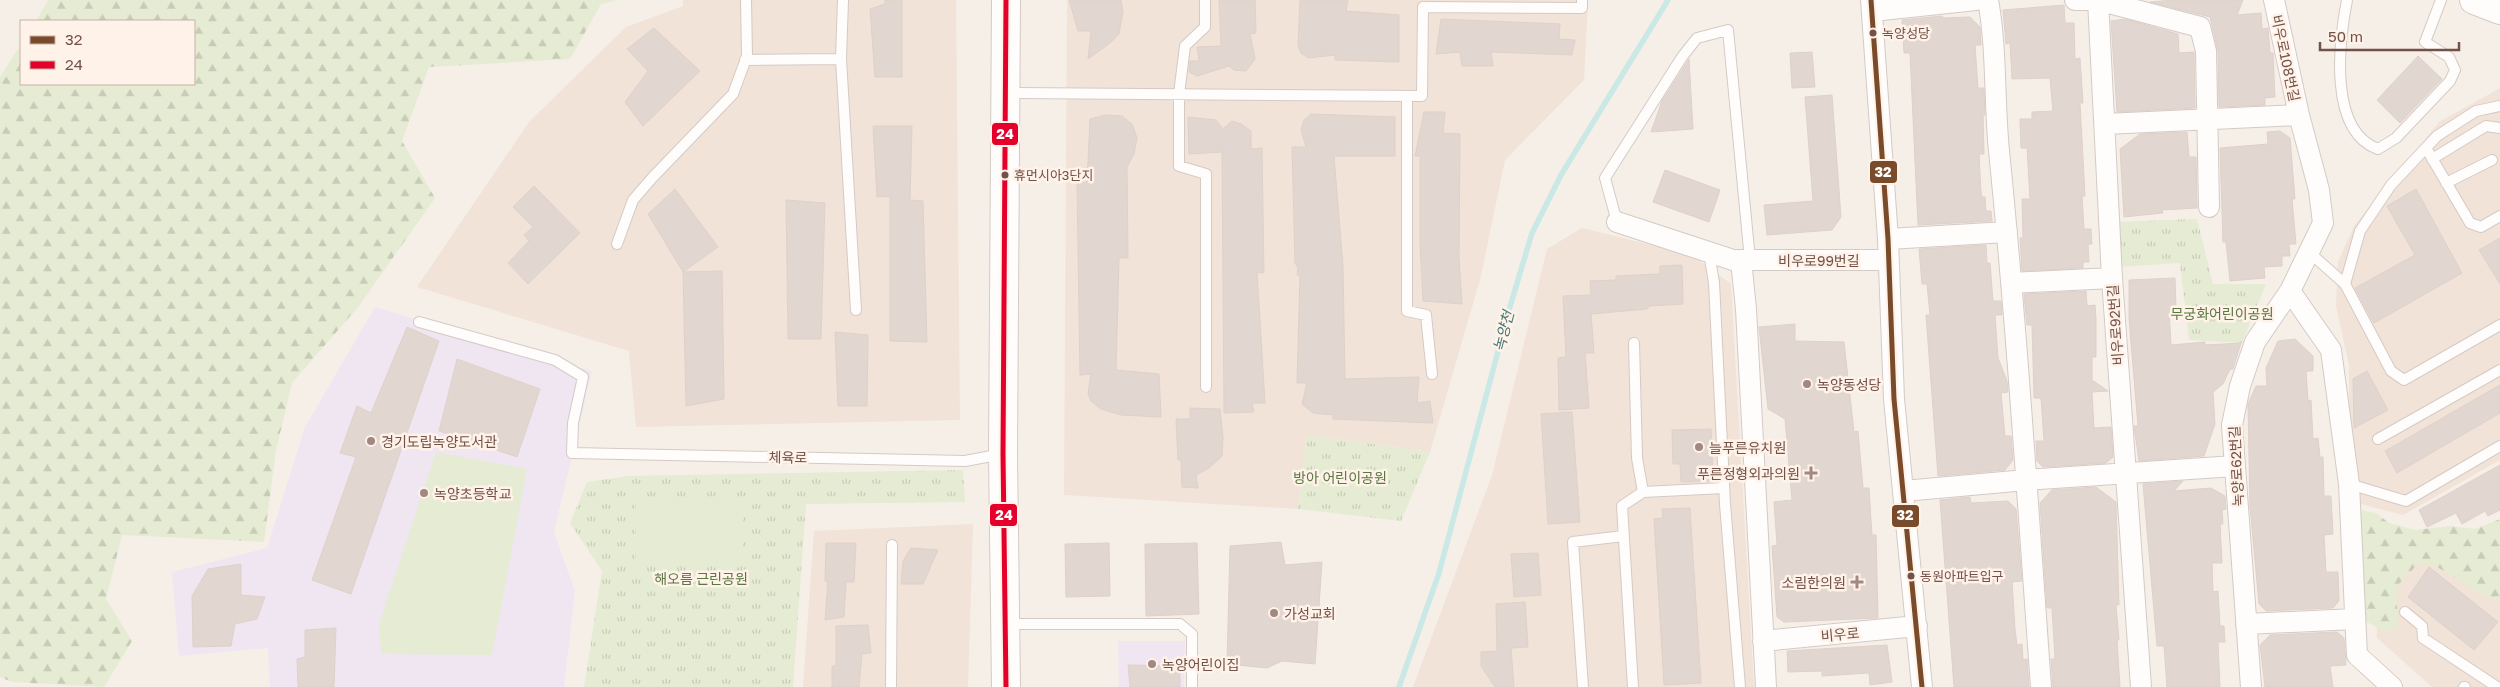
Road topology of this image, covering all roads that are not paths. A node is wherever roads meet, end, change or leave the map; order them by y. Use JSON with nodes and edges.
{"nodes":[{"id":1,"x":746,"y":0,"type":"edge"},
{"id":2,"x":843,"y":0,"type":"edge"},
{"id":3,"x":1006,"y":0,"type":"edge"},
{"id":4,"x":1205,"y":0,"type":"edge"},
{"id":5,"x":1582,"y":0,"type":"edge"},
{"id":6,"x":1976,"y":0,"type":"edge"},
{"id":7,"x":1988,"y":0,"type":"edge"},
{"id":8,"x":2075,"y":0,"type":"edge"},
{"id":9,"x":2098,"y":0,"type":"edge"},
{"id":10,"x":2274,"y":0,"type":"edge"},
{"id":11,"x":2347,"y":0,"type":"edge"},
{"id":12,"x":2441,"y":0,"type":"edge"},
{"id":13,"x":2474,"y":0,"type":"edge"},
{"id":14,"x":1872,"y":6,"type":"edge"},
{"id":15,"x":2500,"y":10,"type":"edge"},
{"id":16,"x":841,"y":59,"type":"junction"},
{"id":17,"x":745,"y":60,"type":"junction"},
{"id":18,"x":1007,"y":93,"type":"junction"},
{"id":19,"x":1179,"y":94,"type":"junction"},
{"id":20,"x":1407,"y":96,"type":"junction"},
{"id":21,"x":2500,"y":106,"type":"edge"},
{"id":22,"x":2298,"y":115,"type":"junction"},
{"id":23,"x":2207,"y":121,"type":"junction"},
{"id":24,"x":2105,"y":124,"type":"junction"},
{"id":25,"x":2500,"y":128,"type":"edge"},
{"id":26,"x":2426,"y":148,"type":"junction"},
{"id":27,"x":2432,"y":159,"type":"junction"},
{"id":28,"x":2492,"y":160,"type":"dead end"},
{"id":29,"x":2446,"y":183,"type":"junction"},
{"id":30,"x":2209,"y":207,"type":"dead end"},
{"id":31,"x":2500,"y":216,"type":"edge"},
{"id":32,"x":1617,"y":222,"type":"joint"},
{"id":33,"x":2007,"y":232,"type":"junction"},
{"id":34,"x":1888,"y":239,"type":"junction"},
{"id":35,"x":617,"y":244,"type":"dead end"},
{"id":36,"x":1709,"y":252,"type":"junction"},
{"id":37,"x":2310,"y":253,"type":"junction"},
{"id":38,"x":1746,"y":260,"type":"junction"},
{"id":39,"x":1888,"y":260,"type":"junction"},
{"id":40,"x":2112,"y":278,"type":"junction"},
{"id":41,"x":2011,"y":283,"type":"junction"},
{"id":42,"x":2345,"y":284,"type":"junction"},
{"id":43,"x":2290,"y":291,"type":"junction"},
{"id":44,"x":856,"y":310,"type":"dead end"},
{"id":45,"x":419,"y":322,"type":"dead end"},
{"id":46,"x":2500,"y":325,"type":"edge"},
{"id":47,"x":1634,"y":343,"type":"dead end"},
{"id":48,"x":2500,"y":370,"type":"edge"},
{"id":49,"x":1432,"y":374,"type":"dead end"},
{"id":50,"x":1206,"y":386,"type":"dead end"},
{"id":51,"x":2378,"y":439,"type":"dead end"},
{"id":52,"x":2500,"y":446,"type":"edge"},
{"id":53,"x":1003,"y":454,"type":"junction"},
{"id":54,"x":2235,"y":466,"type":"junction"},
{"id":55,"x":2125,"y":474,"type":"junction"},
{"id":56,"x":2026,"y":480,"type":"junction"},
{"id":57,"x":2350,"y":484,"type":"junction"},
{"id":58,"x":1724,"y":488,"type":"junction"},
{"id":59,"x":1643,"y":492,"type":"junction"},
{"id":60,"x":1904,"y":492,"type":"junction"},
{"id":61,"x":1624,"y":536,"type":"junction"},
{"id":62,"x":892,"y":545,"type":"dead end"},
{"id":63,"x":2405,"y":612,"type":"dead end"},
{"id":64,"x":2355,"y":619,"type":"junction"},
{"id":65,"x":1006,"y":624,"type":"junction"},
{"id":66,"x":2246,"y":624,"type":"junction"},
{"id":67,"x":1917,"y":626,"type":"junction"},
{"id":68,"x":1763,"y":641,"type":"junction"},
{"id":69,"x":2381,"y":683,"type":"edge"},
{"id":70,"x":2496,"y":686,"type":"edge"},
{"id":71,"x":891,"y":687,"type":"edge"},
{"id":72,"x":1006,"y":687,"type":"edge"},
{"id":73,"x":1192,"y":687,"type":"edge"},
{"id":74,"x":1583,"y":687,"type":"edge"},
{"id":75,"x":1633,"y":687,"type":"edge"},
{"id":76,"x":1740,"y":687,"type":"edge"},
{"id":77,"x":1766,"y":687,"type":"edge"},
{"id":78,"x":1922,"y":687,"type":"edge"},
{"id":79,"x":2041,"y":687,"type":"edge"},
{"id":80,"x":2141,"y":687,"type":"edge"},
{"id":81,"x":2251,"y":687,"type":"edge"}],
"edges":[{"from":1,"to":17,"type":"lane"},
{"from":2,"to":16,"type":"lane"},
{"from":3,"to":18,"type":"street"},
{"from":4,"to":19,"type":"lane"},
{"from":5,"to":20,"type":"lane"},
{"from":6,"to":14,"type":"street"},
{"from":7,"to":33,"type":"street"},
{"from":8,"to":9,"type":"street"},
{"from":9,"to":23,"type":"street"},
{"from":9,"to":24,"type":"street"},
{"from":10,"to":22,"type":"street","name":"비우로108번길"},
{"from":11,"to":12,"type":"lane"},
{"from":13,"to":15,"type":"street"},
{"from":14,"to":34,"type":"street"},
{"from":16,"to":17,"type":"lane"},
{"from":16,"to":44,"type":"lane"},
{"from":17,"to":35,"type":"lane"},
{"from":18,"to":19,"type":"lane"},
{"from":18,"to":53,"type":"street"},
{"from":19,"to":20,"type":"lane"},
{"from":19,"to":50,"type":"lane"},
{"from":20,"to":49,"type":"lane"},
{"from":21,"to":26,"type":"lane"},
{"from":22,"to":23,"type":"street","name":"비우로108번길"},
{"from":22,"to":37,"type":"street","name":"비우로108번길"},
{"from":23,"to":24,"type":"street","name":"비우로108번길"},
{"from":23,"to":30,"type":"street"},
{"from":24,"to":40,"type":"street"},
{"from":25,"to":27,"type":"lane"},
{"from":26,"to":27,"type":"lane"},
{"from":26,"to":42,"type":"lane"},
{"from":27,"to":29,"type":"lane"},
{"from":28,"to":29,"type":"lane"},
{"from":29,"to":31,"type":"lane"},
{"from":32,"to":36,"type":"street","name":"비우로99번길"},
{"from":32,"to":38,"type":"lane"},
{"from":33,"to":34,"type":"street"},
{"from":33,"to":41,"type":"street"},
{"from":34,"to":39,"type":"street"},
{"from":36,"to":38,"type":"street","name":"비우로99번길"},
{"from":36,"to":58,"type":"lane"},
{"from":37,"to":42,"type":"lane"},
{"from":37,"to":43,"type":"street","name":"녹양로62번길"},
{"from":38,"to":39,"type":"street","name":"비우로99번길"},
{"from":38,"to":68,"type":"street"},
{"from":39,"to":60,"type":"street"},
{"from":40,"to":41,"type":"street","name":"비우로92번길"},
{"from":40,"to":55,"type":"street","name":"비우로92번길"},
{"from":41,"to":56,"type":"street"},
{"from":42,"to":46,"type":"lane"},
{"from":43,"to":54,"type":"street","name":"녹양로62번길"},
{"from":43,"to":57,"type":"street"},
{"from":45,"to":53,"type":"lane","name":"체육로"},
{"from":47,"to":59,"type":"lane"},
{"from":48,"to":51,"type":"lane"},
{"from":52,"to":57,"type":"lane"},
{"from":53,"to":65,"type":"street"},
{"from":54,"to":55,"type":"street"},
{"from":54,"to":66,"type":"street","name":"녹양로62번길"},
{"from":55,"to":56,"type":"street"},
{"from":55,"to":80,"type":"street","name":"비우로92번길"},
{"from":56,"to":60,"type":"street"},
{"from":56,"to":79,"type":"street"},
{"from":57,"to":64,"type":"street"},
{"from":58,"to":59,"type":"lane"},
{"from":58,"to":76,"type":"lane"},
{"from":59,"to":61,"type":"lane"},
{"from":60,"to":67,"type":"street"},
{"from":61,"to":74,"type":"lane"},
{"from":61,"to":75,"type":"lane"},
{"from":62,"to":71,"type":"lane"},
{"from":63,"to":70,"type":"lane"},
{"from":64,"to":66,"type":"street"},
{"from":64,"to":69,"type":"street"},
{"from":65,"to":72,"type":"street"},
{"from":65,"to":73,"type":"lane"},
{"from":66,"to":81,"type":"street","name":"녹양로62번길"},
{"from":67,"to":68,"type":"street","name":"비우로"},
{"from":67,"to":78,"type":"street"},
{"from":68,"to":77,"type":"street"}]}
